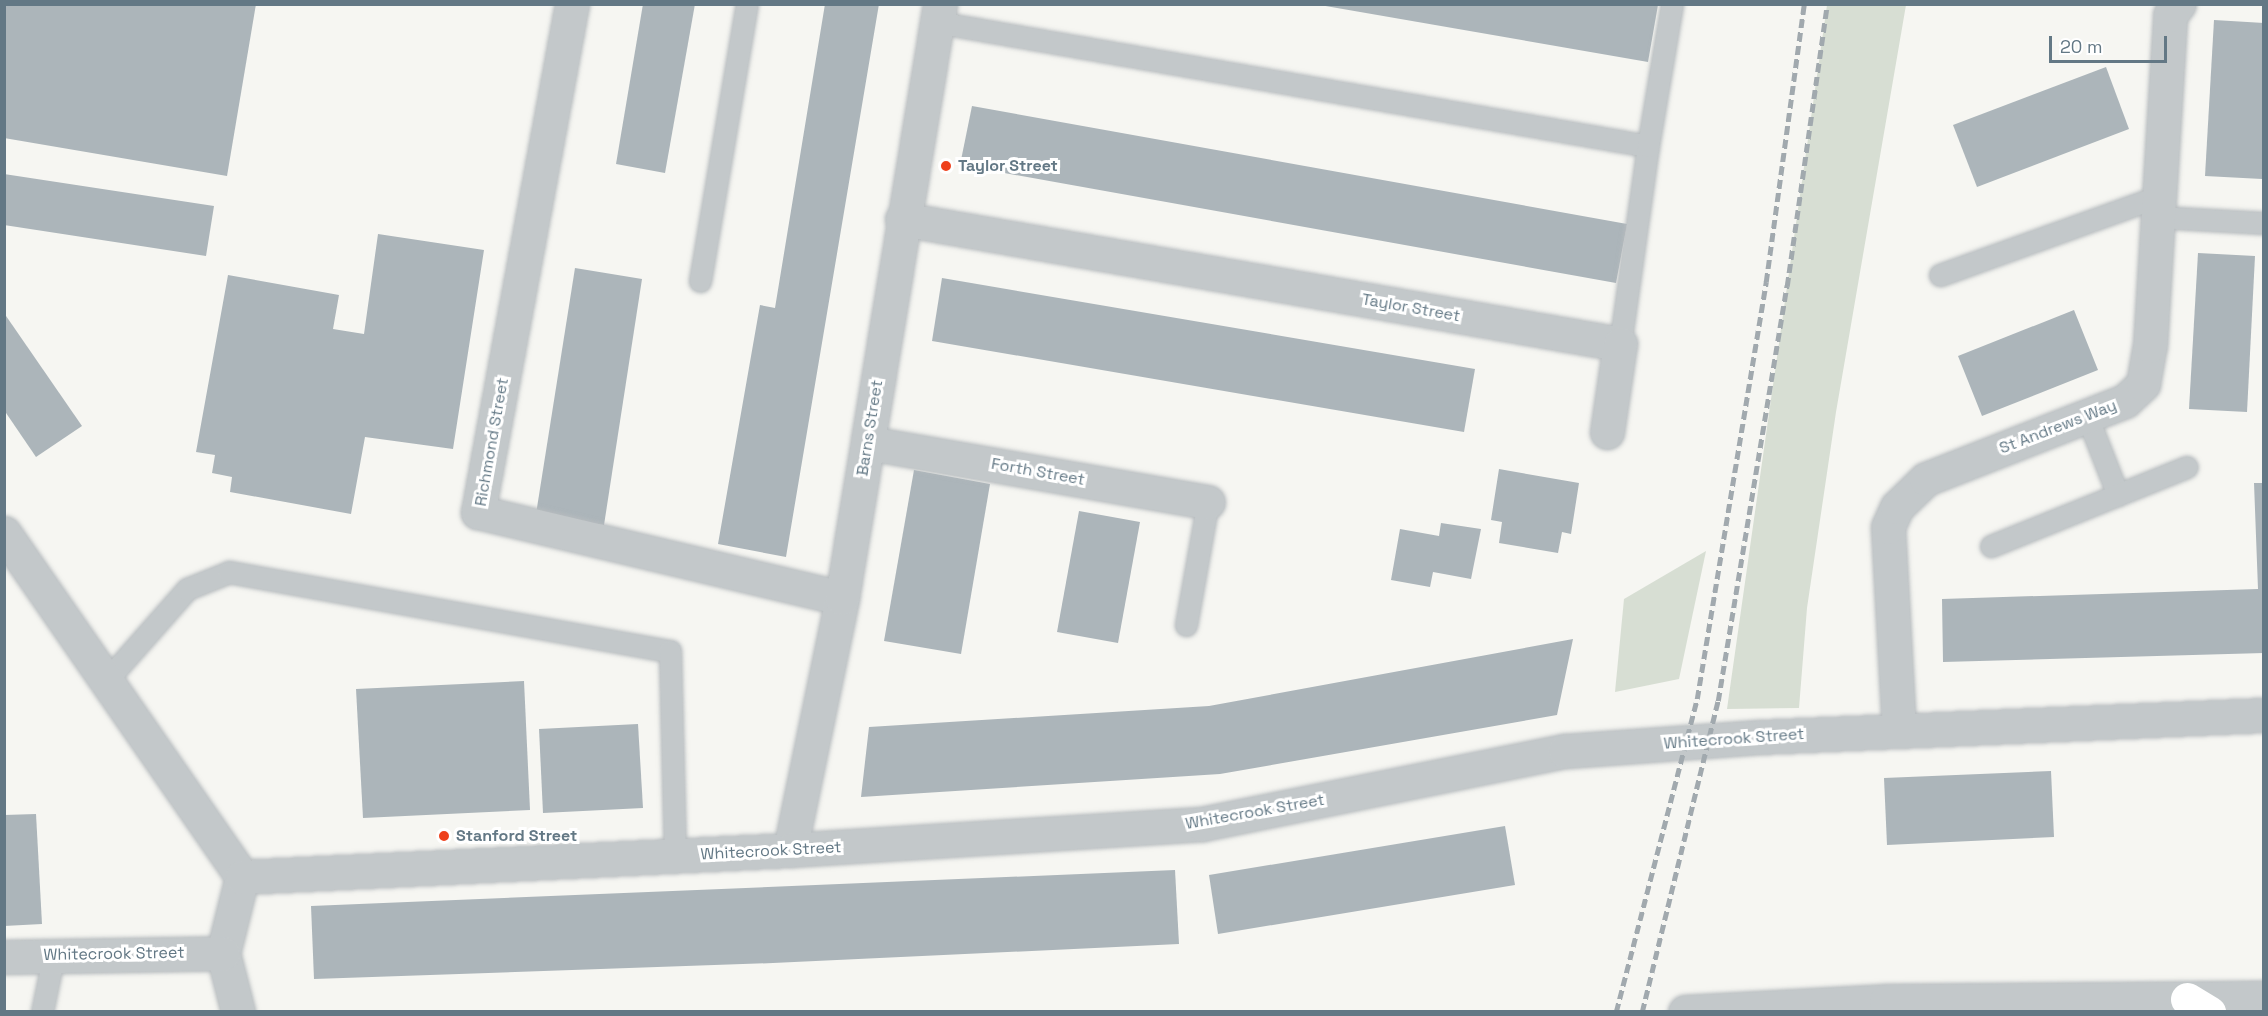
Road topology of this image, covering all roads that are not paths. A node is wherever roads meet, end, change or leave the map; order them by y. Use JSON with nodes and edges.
{"nodes":[{"id":1,"x":573,"y":4,"type":"edge"},
{"id":2,"x":747,"y":4,"type":"edge"},
{"id":3,"x":1672,"y":4,"type":"edge"},
{"id":4,"x":2179,"y":4,"type":"edge"},
{"id":5,"x":938,"y":13,"type":"edge"},
{"id":6,"x":1648,"y":146,"type":"junction"},
{"id":7,"x":2159,"y":207,"type":"junction"},
{"id":8,"x":902,"y":219,"type":"junction"},
{"id":9,"x":2264,"y":223,"type":"edge"},
{"id":10,"x":1940,"y":275,"type":"dead end"},
{"id":11,"x":700,"y":281,"type":"dead end"},
{"id":12,"x":1620,"y":344,"type":"junction"},
{"id":13,"x":2087,"y":416,"type":"junction"},
{"id":14,"x":1607,"y":432,"type":"dead end"},
{"id":15,"x":868,"y":443,"type":"junction"},
{"id":16,"x":2187,"y":467,"type":"dead end"},
{"id":17,"x":2118,"y":495,"type":"junction"},
{"id":18,"x":1208,"y":502,"type":"joint"},
{"id":19,"x":4,"y":533,"type":"edge"},
{"id":20,"x":1991,"y":546,"type":"dead end"},
{"id":21,"x":842,"y":598,"type":"junction"},
{"id":22,"x":1186,"y":626,"type":"dead end"},
{"id":23,"x":106,"y":681,"type":"junction"},
{"id":24,"x":2264,"y":716,"type":"edge"},
{"id":25,"x":1899,"y":730,"type":"junction"},
{"id":26,"x":790,"y":850,"type":"junction"},
{"id":27,"x":675,"y":855,"type":"junction"},
{"id":28,"x":242,"y":877,"type":"junction"},
{"id":29,"x":223,"y":953,"type":"junction"},
{"id":30,"x":54,"y":954,"type":"junction"},
{"id":31,"x":4,"y":957,"type":"edge"},
{"id":32,"x":2264,"y":998,"type":"edge"},
{"id":33,"x":45,"y":1002,"type":"edge"},
{"id":34,"x":2198,"y":1005,"type":"edge"},
{"id":35,"x":26,"y":1011,"type":"edge"},
{"id":36,"x":238,"y":1011,"type":"edge"},
{"id":37,"x":1685,"y":1011,"type":"edge"}],
"edges":[{"from":1,"to":21,"type":"street","name":"Richmond Street"},
{"from":2,"to":11,"type":"lane"},
{"from":3,"to":6,"type":"lane"},
{"from":4,"to":7,"type":"street","name":"St Andrews Way"},
{"from":5,"to":6,"type":"lane"},
{"from":5,"to":8,"type":"street","name":"Barns Street"},
{"from":6,"to":12,"type":"lane"},
{"from":7,"to":9,"type":"lane"},
{"from":7,"to":10,"type":"lane"},
{"from":7,"to":13,"type":"street","name":"St Andrews Way"},
{"from":8,"to":12,"type":"street","name":"Taylor Street"},
{"from":8,"to":15,"type":"street","name":"Barns Street"},
{"from":12,"to":14,"type":"street"},
{"from":13,"to":17,"type":"lane"},
{"from":13,"to":25,"type":"street","name":"St Andrews Way"},
{"from":15,"to":18,"type":"street","name":"Forth Street"},
{"from":15,"to":21,"type":"street","name":"Barns Street"},
{"from":16,"to":17,"type":"lane"},
{"from":17,"to":20,"type":"lane"},
{"from":18,"to":22,"type":"lane"},
{"from":19,"to":23,"type":"street"},
{"from":21,"to":26,"type":"street","name":"Barns Street"},
{"from":23,"to":27,"type":"lane"},
{"from":23,"to":28,"type":"street"},
{"from":24,"to":25,"type":"street","name":"Whitecrook Street"},
{"from":25,"to":26,"type":"street","name":"Whitecrook Street"},
{"from":26,"to":27,"type":"street","name":"Whitecrook Street"},
{"from":27,"to":28,"type":"street","name":"Whitecrook Street"},
{"from":28,"to":29,"type":"street"},
{"from":29,"to":30,"type":"street","name":"Whitecrook Street"},
{"from":29,"to":36,"type":"street"},
{"from":30,"to":31,"type":"street","name":"Whitecrook Street"},
{"from":30,"to":33,"type":"lane"},
{"from":32,"to":34,"type":"street"},
{"from":33,"to":35,"type":"lane"},
{"from":34,"to":37,"type":"street"}]}
